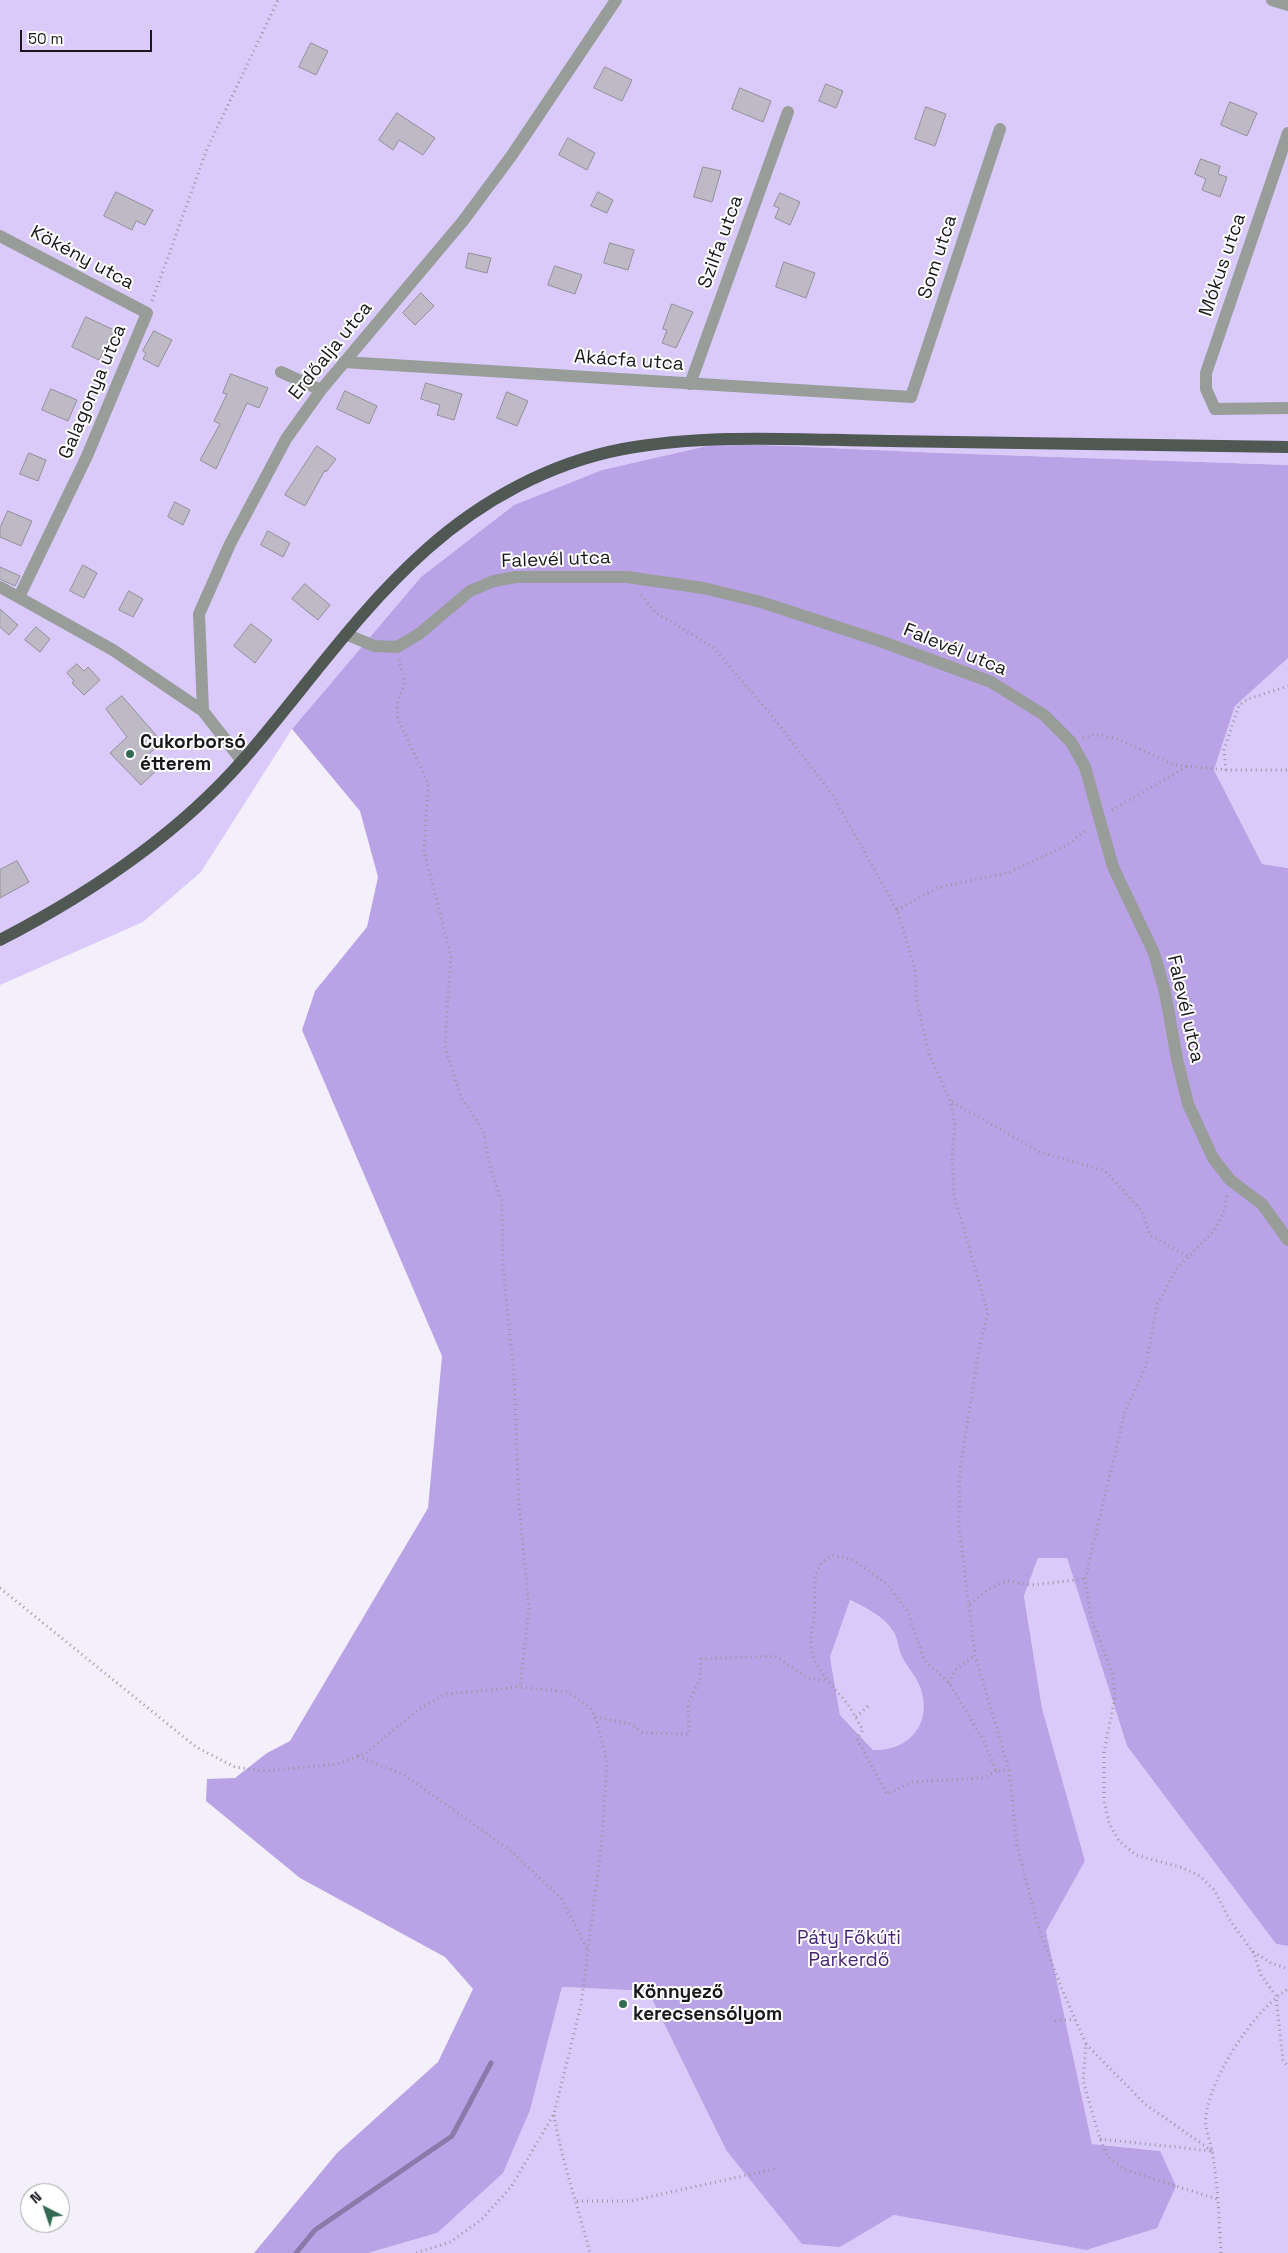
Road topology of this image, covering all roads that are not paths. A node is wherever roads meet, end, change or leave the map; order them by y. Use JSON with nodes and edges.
{"nodes":[{"id":1,"x":616,"y":0,"type":"edge"},
{"id":2,"x":1272,"y":0,"type":"edge"},
{"id":3,"x":1288,"y":5,"type":"edge"},
{"id":4,"x":788,"y":112,"type":"dead end"},
{"id":5,"x":1000,"y":129,"type":"dead end"},
{"id":6,"x":1288,"y":133,"type":"edge"},
{"id":7,"x":0,"y":236,"type":"edge"},
{"id":8,"x":147,"y":313,"type":"joint"},
{"id":9,"x":344,"y":362,"type":"junction"},
{"id":10,"x":281,"y":372,"type":"dead end"},
{"id":11,"x":690,"y":384,"type":"junction"},
{"id":12,"x":321,"y":390,"type":"junction"},
{"id":13,"x":911,"y":397,"type":"joint"},
{"id":14,"x":1288,"y":408,"type":"edge"},
{"id":15,"x":1288,"y":447,"type":"edge"},
{"id":16,"x":0,"y":587,"type":"edge"},
{"id":17,"x":19,"y":596,"type":"junction"},
{"id":18,"x":346,"y":634,"type":"junction"},
{"id":19,"x":203,"y":711,"type":"junction"},
{"id":20,"x":242,"y":761,"type":"junction"},
{"id":21,"x":0,"y":940,"type":"edge"},
{"id":22,"x":1288,"y":1240,"type":"edge"}],
"edges":[{"from":1,"to":9,"type":"street","name":"Erdőalja utca"},
{"from":2,"to":3,"type":"street"},
{"from":4,"to":11,"type":"street","name":"Szilfa utca"},
{"from":5,"to":13,"type":"street","name":"Som utca"},
{"from":6,"to":14,"type":"street","name":"Mókus utca"},
{"from":7,"to":8,"type":"street","name":"Kökény utca"},
{"from":8,"to":17,"type":"street","name":"Galagonya utca"},
{"from":9,"to":11,"type":"street","name":"Akácfa utca"},
{"from":9,"to":12,"type":"street","name":"Erdőalja utca"},
{"from":10,"to":12,"type":"street"},
{"from":11,"to":13,"type":"street","name":"Akácfa utca"},
{"from":12,"to":19,"type":"street","name":"Erdőalja utca"},
{"from":15,"to":18,"type":"main road"},
{"from":16,"to":17,"type":"street"},
{"from":17,"to":19,"type":"street"},
{"from":18,"to":20,"type":"main road"},
{"from":18,"to":22,"type":"street","name":"Falevél utca"},
{"from":19,"to":20,"type":"street"},
{"from":20,"to":21,"type":"main road"}]}
